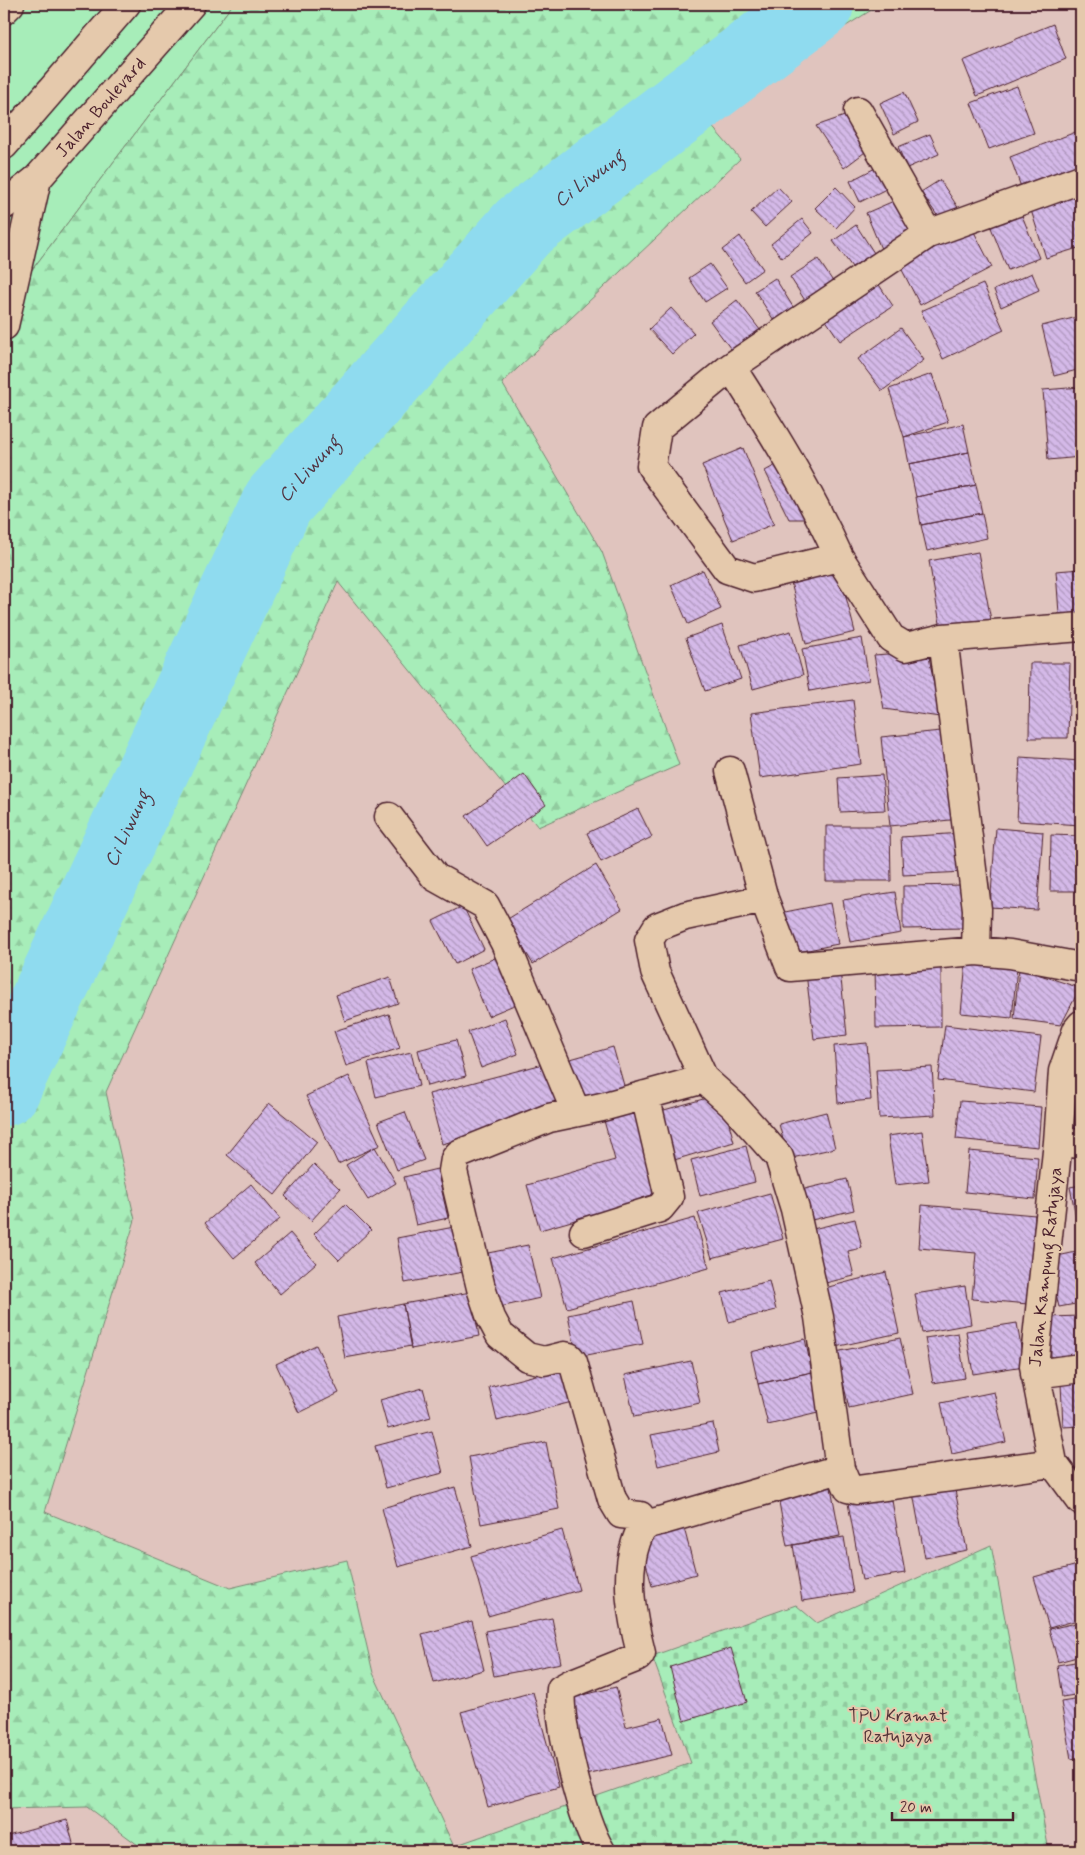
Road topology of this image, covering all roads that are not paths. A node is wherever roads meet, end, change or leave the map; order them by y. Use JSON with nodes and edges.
{"nodes":[{"id":1,"x":10,"y":4,"type":"edge"},
{"id":2,"x":126,"y":4,"type":"edge"},
{"id":3,"x":191,"y":4,"type":"edge"},
{"id":4,"x":4,"y":10,"type":"edge"},
{"id":5,"x":858,"y":111,"type":"dead end"},
{"id":6,"x":4,"y":145,"type":"edge"},
{"id":7,"x":37,"y":179,"type":"junction"},
{"id":8,"x":1081,"y":179,"type":"edge"},
{"id":9,"x":4,"y":205,"type":"edge"},
{"id":10,"x":928,"y":234,"type":"junction"},
{"id":11,"x":4,"y":326,"type":"edge"},
{"id":12,"x":731,"y":367,"type":"junction"},
{"id":13,"x":839,"y":557,"type":"junction"},
{"id":14,"x":1081,"y":627,"type":"edge"},
{"id":15,"x":943,"y":638,"type":"junction"},
{"id":16,"x":730,"y":771,"type":"dead end"},
{"id":17,"x":389,"y":817,"type":"dead end"},
{"id":18,"x":764,"y":899,"type":"junction"},
{"id":19,"x":976,"y":951,"type":"junction"},
{"id":20,"x":1081,"y":967,"type":"edge"},
{"id":21,"x":1081,"y":1025,"type":"edge"},
{"id":22,"x":704,"y":1078,"type":"junction"},
{"id":23,"x":645,"y":1095,"type":"junction"},
{"id":24,"x":576,"y":1112,"type":"junction"},
{"id":25,"x":1070,"y":1143,"type":"edge"},
{"id":26,"x":584,"y":1232,"type":"dead end"},
{"id":27,"x":1081,"y":1368,"type":"edge"},
{"id":28,"x":1035,"y":1374,"type":"junction"},
{"id":29,"x":1053,"y":1463,"type":"junction"},
{"id":30,"x":840,"y":1469,"type":"junction"},
{"id":31,"x":1081,"y":1501,"type":"edge"},
{"id":32,"x":646,"y":1526,"type":"junction"},
{"id":33,"x":602,"y":1851,"type":"edge"}],
"edges":[{"from":1,"to":4,"type":"street"},
{"from":2,"to":6,"type":"street"},
{"from":3,"to":7,"type":"street","name":"Jalan Boulevard"},
{"from":5,"to":10,"type":"street"},
{"from":7,"to":9,"type":"street","name":"Jalan Boulevard"},
{"from":7,"to":11,"type":"street"},
{"from":8,"to":10,"type":"street"},
{"from":10,"to":12,"type":"street"},
{"from":12,"to":13,"type":"street"},
{"from":12,"to":13,"type":"street"},
{"from":13,"to":15,"type":"street"},
{"from":14,"to":15,"type":"street"},
{"from":15,"to":19,"type":"street"},
{"from":16,"to":18,"type":"street"},
{"from":17,"to":24,"type":"street"},
{"from":18,"to":19,"type":"street"},
{"from":18,"to":22,"type":"street"},
{"from":19,"to":20,"type":"street"},
{"from":21,"to":25,"type":"street","name":"Jalan Kampung Ratujaya"},
{"from":22,"to":23,"type":"street"},
{"from":22,"to":30,"type":"street"},
{"from":23,"to":24,"type":"street"},
{"from":23,"to":26,"type":"street"},
{"from":24,"to":32,"type":"street"},
{"from":25,"to":28,"type":"street","name":"Jalan Kampung Ratujaya"},
{"from":27,"to":28,"type":"street"},
{"from":28,"to":29,"type":"street","name":"Jalan Kampung Ratujaya"},
{"from":29,"to":30,"type":"street"},
{"from":29,"to":31,"type":"street","name":"Jalan Kampung Ratujaya"},
{"from":30,"to":32,"type":"street"},
{"from":32,"to":33,"type":"street"}]}
